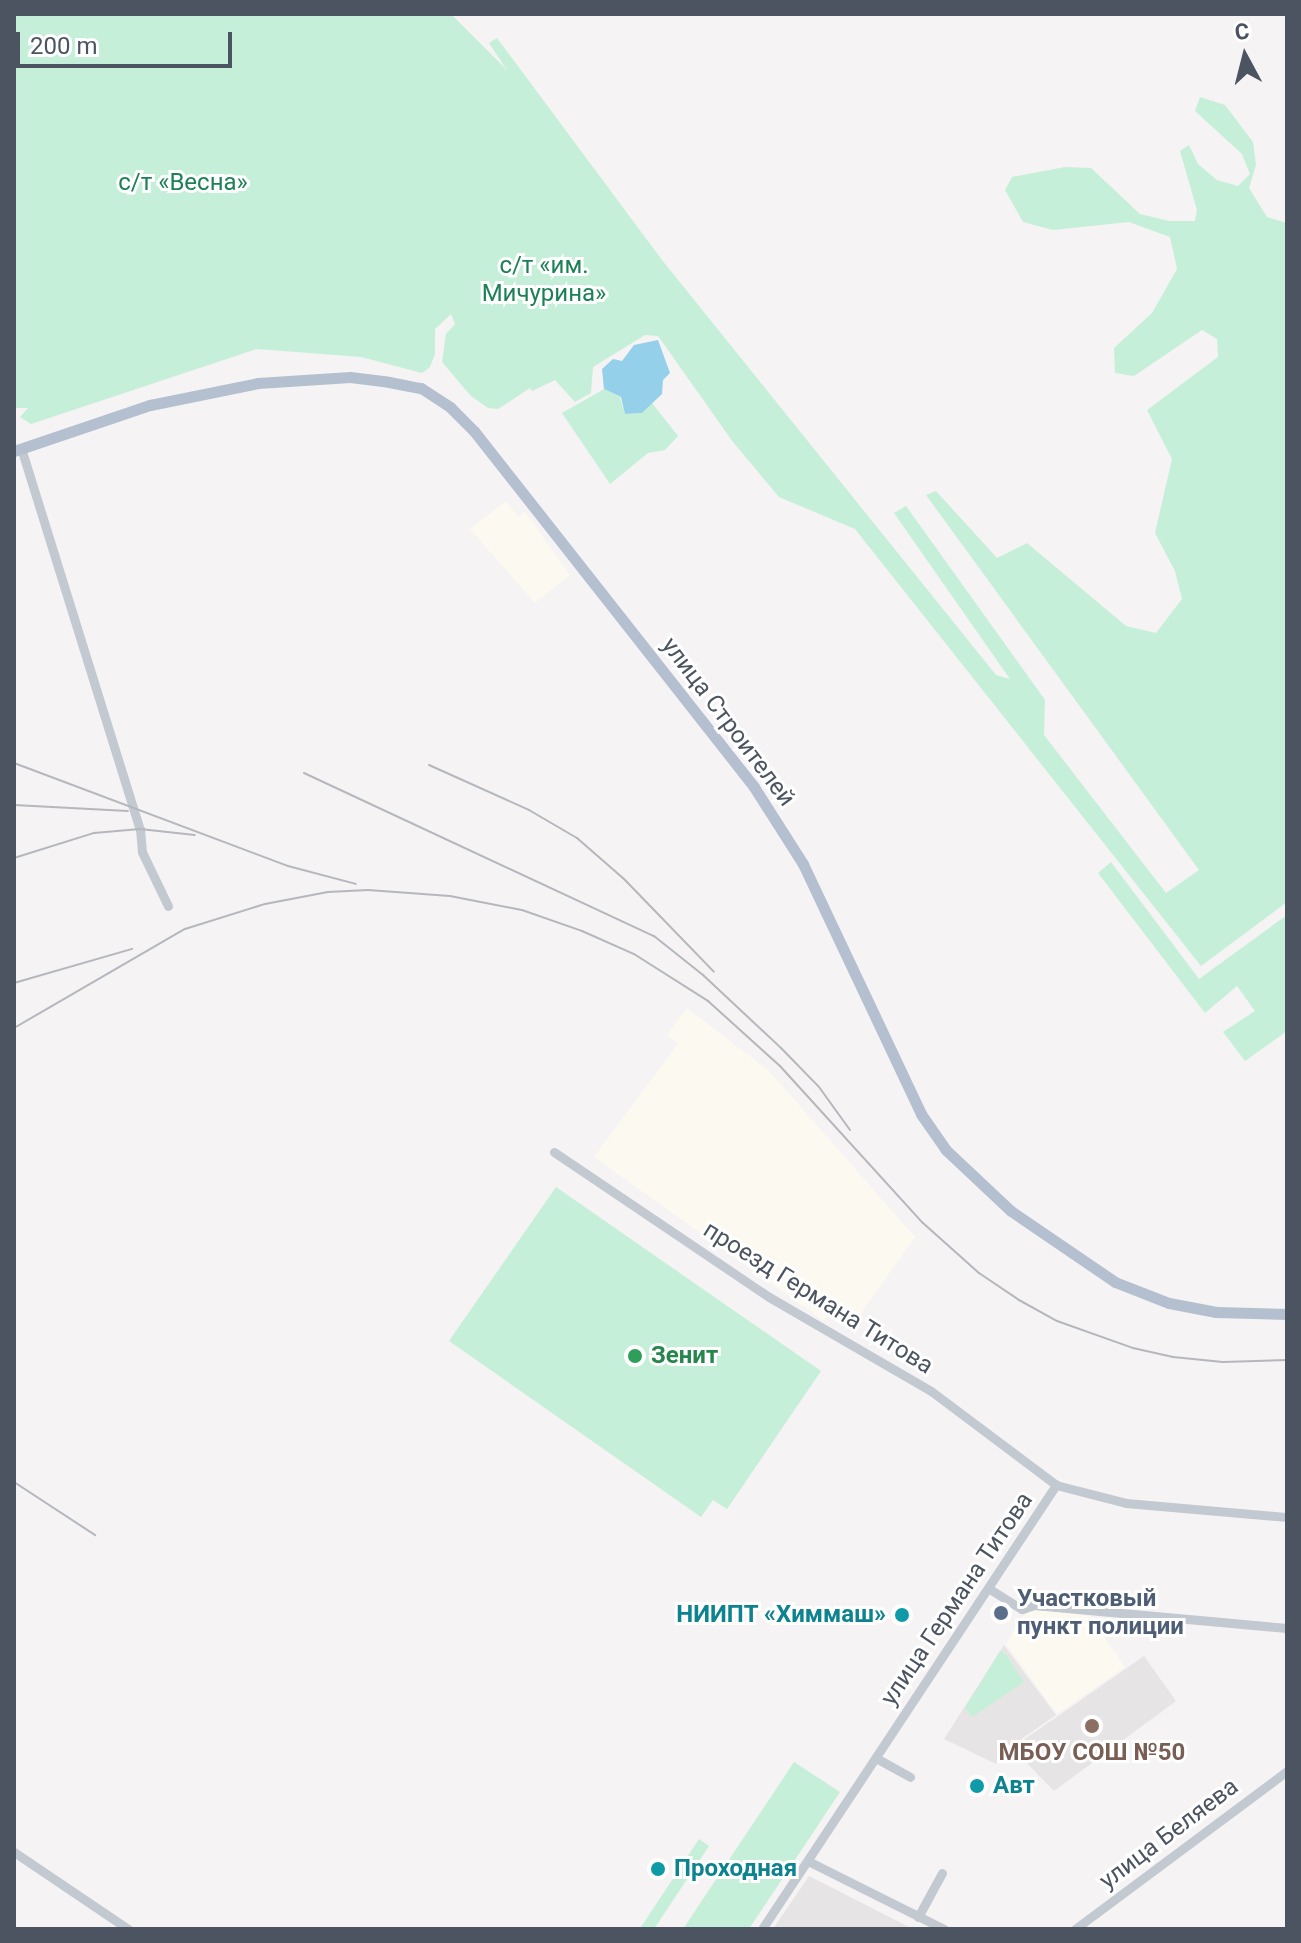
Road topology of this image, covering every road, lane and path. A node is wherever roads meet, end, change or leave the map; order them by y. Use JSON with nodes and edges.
{"nodes":[{"id":1,"x":18,"y":450,"type":"edge"},
{"id":2,"x":168,"y":906,"type":"dead end"},
{"id":3,"x":554,"y":1152,"type":"dead end"},
{"id":4,"x":1287,"y":1314,"type":"edge"},
{"id":5,"x":1056,"y":1485,"type":"junction"},
{"id":6,"x":1287,"y":1517,"type":"edge"},
{"id":7,"x":988,"y":1588,"type":"junction"},
{"id":8,"x":1287,"y":1628,"type":"edge"},
{"id":9,"x":876,"y":1758,"type":"junction"},
{"id":10,"x":1287,"y":1771,"type":"edge"},
{"id":11,"x":910,"y":1777,"type":"dead end"},
{"id":12,"x":14,"y":1852,"type":"edge"},
{"id":13,"x":808,"y":1861,"type":"junction"},
{"id":14,"x":942,"y":1873,"type":"dead end"},
{"id":15,"x":918,"y":1917,"type":"junction"},
{"id":16,"x":1087,"y":1920,"type":"junction"},
{"id":17,"x":128,"y":1929,"type":"edge"},
{"id":18,"x":762,"y":1929,"type":"edge"},
{"id":19,"x":944,"y":1929,"type":"edge"},
{"id":20,"x":1075,"y":1929,"type":"edge"},
{"id":21,"x":1094,"y":1929,"type":"edge"}],
"edges":[{"from":1,"to":2,"type":"street"},
{"from":1,"to":4,"type":"main road","name":"улица Строителей"},
{"from":3,"to":5,"type":"street","name":"проезд Германа Титова"},
{"from":5,"to":6,"type":"street","name":"улица Германа Титова"},
{"from":5,"to":7,"type":"street","name":"улица Германа Титова"},
{"from":7,"to":8,"type":"street"},
{"from":7,"to":9,"type":"street","name":"улица Германа Титова"},
{"from":9,"to":11,"type":"street"},
{"from":9,"to":13,"type":"street","name":"улица Германа Титова"},
{"from":10,"to":16,"type":"street","name":"улица Беляева"},
{"from":12,"to":17,"type":"street"},
{"from":13,"to":15,"type":"street"},
{"from":13,"to":18,"type":"street","name":"улица Германа Титова"},
{"from":14,"to":15,"type":"street"},
{"from":15,"to":19,"type":"street"},
{"from":16,"to":20,"type":"street","name":"улица Беляева"},
{"from":16,"to":21,"type":"street"}]}
